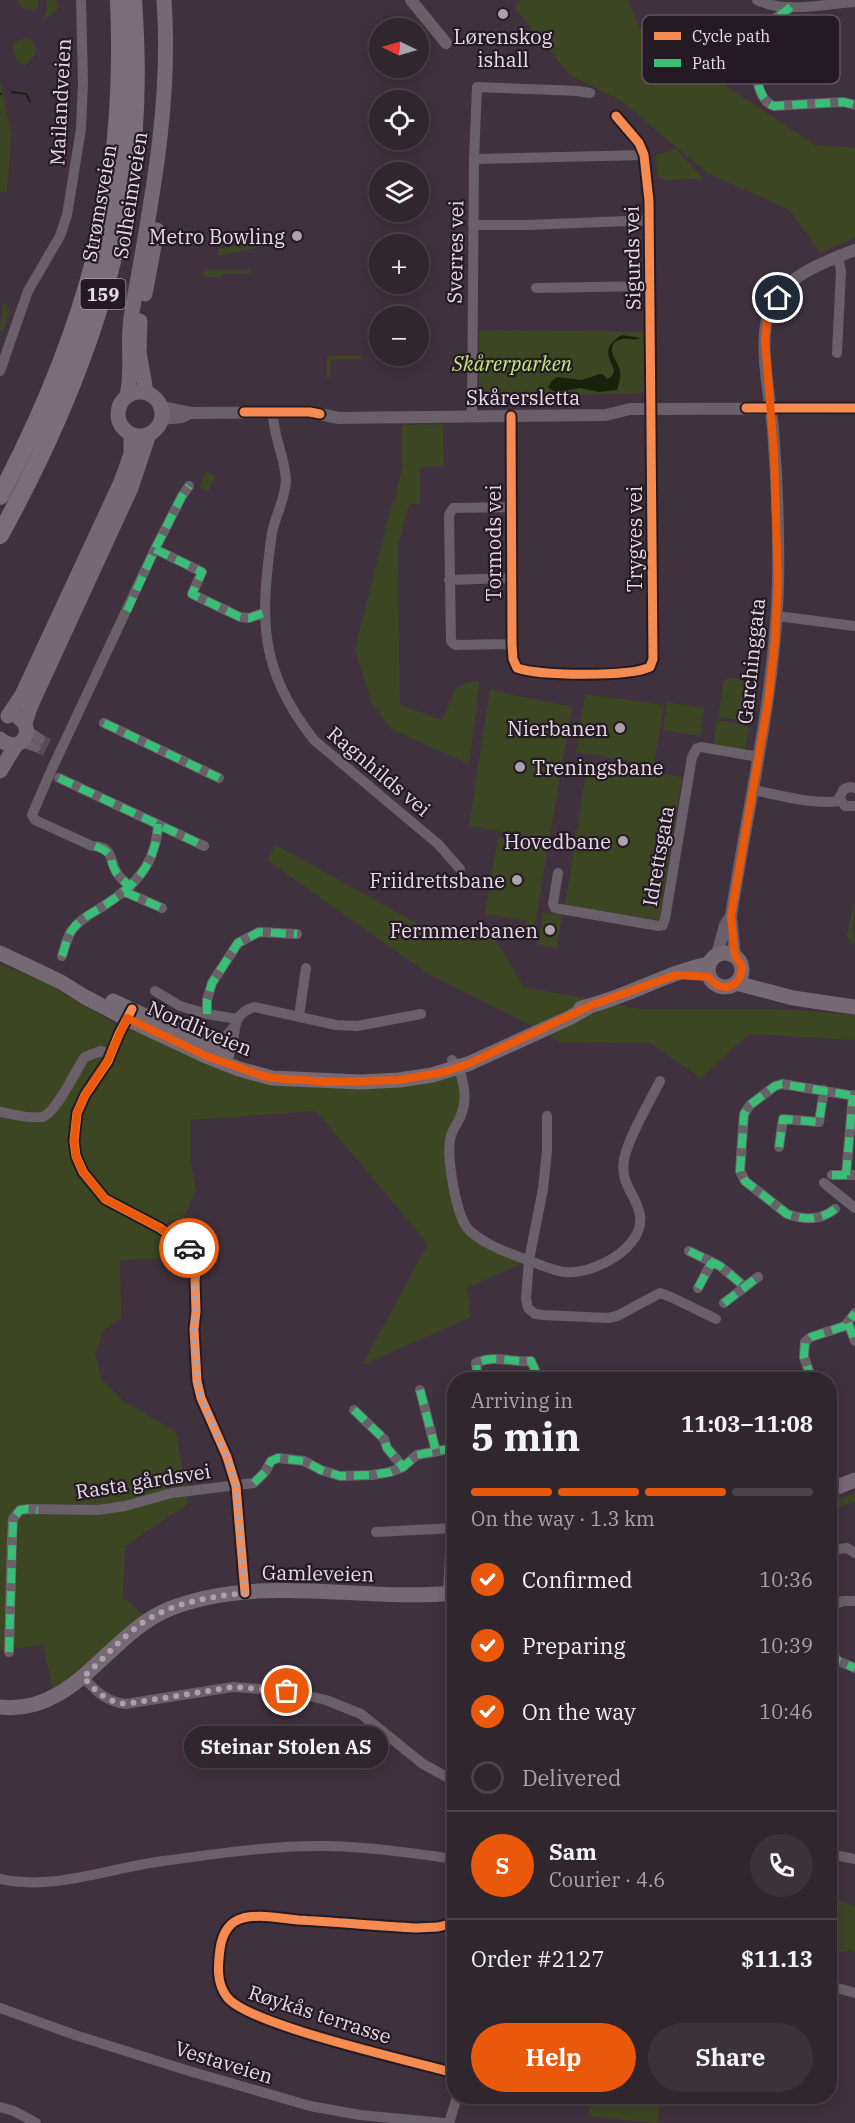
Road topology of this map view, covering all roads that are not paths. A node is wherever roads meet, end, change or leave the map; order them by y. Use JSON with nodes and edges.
{"nodes":[{"id":1,"x":81,"y":0,"type":"edge"},
{"id":2,"x":119,"y":0,"type":"edge"},
{"id":3,"x":133,"y":0,"type":"edge"},
{"id":4,"x":164,"y":0,"type":"edge"},
{"id":5,"x":173,"y":0,"type":"edge"},
{"id":6,"x":411,"y":0,"type":"edge"},
{"id":7,"x":757,"y":0,"type":"edge"},
{"id":8,"x":855,"y":2,"type":"edge"},
{"id":9,"x":791,"y":7,"type":"junction"},
{"id":10,"x":780,"y":15,"type":"edge"},
{"id":11,"x":446,"y":43,"type":"dead end"},
{"id":12,"x":758,"y":84,"type":"edge"},
{"id":13,"x":590,"y":93,"type":"dead end"},
{"id":14,"x":855,"y":105,"type":"edge"},
{"id":15,"x":616,"y":116,"type":"dead end"},
{"id":16,"x":644,"y":155,"type":"junction"},
{"id":17,"x":474,"y":159,"type":"junction"},
{"id":18,"x":650,"y":220,"type":"junction"},
{"id":19,"x":473,"y":225,"type":"junction"},
{"id":20,"x":855,"y":250,"type":"edge"},
{"id":21,"x":838,"y":257,"type":"junction"},
{"id":22,"x":651,"y":286,"type":"junction"},
{"id":23,"x":536,"y":288,"type":"dead end"},
{"id":24,"x":837,"y":353,"type":"dead end"},
{"id":25,"x":0,"y":371,"type":"edge"},
{"id":26,"x":146,"y":392,"type":"junction"},
{"id":27,"x":127,"y":395,"type":"junction"},
{"id":28,"x":771,"y":408,"type":"junction"},
{"id":29,"x":855,"y":408,"type":"edge"},
{"id":30,"x":651,"y":409,"type":"junction"},
{"id":31,"x":161,"y":413,"type":"junction"},
{"id":32,"x":273,"y":413,"type":"junction"},
{"id":33,"x":511,"y":416,"type":"junction"},
{"id":34,"x":472,"y":417,"type":"junction"},
{"id":35,"x":131,"y":434,"type":"junction"},
{"id":36,"x":149,"y":434,"type":"junction"},
{"id":37,"x":189,"y":486,"type":"dead end"},
{"id":38,"x":24,"y":489,"type":"junction"},
{"id":39,"x":0,"y":496,"type":"edge"},
{"id":40,"x":511,"y":507,"type":"junction"},
{"id":41,"x":0,"y":535,"type":"edge"},
{"id":42,"x":0,"y":542,"type":"edge"},
{"id":43,"x":155,"y":549,"type":"junction"},
{"id":44,"x":512,"y":578,"type":"junction"},
{"id":45,"x":449,"y":580,"type":"junction"},
{"id":46,"x":264,"y":613,"type":"junction"},
{"id":47,"x":777,"y":616,"type":"junction"},
{"id":48,"x":855,"y":626,"type":"edge"},
{"id":49,"x":512,"y":644,"type":"junction"},
{"id":50,"x":518,"y":668,"type":"joint"},
{"id":51,"x":4,"y":718,"type":"edge"},
{"id":52,"x":104,"y":723,"type":"dead end"},
{"id":53,"x":27,"y":738,"type":"junction"},
{"id":54,"x":0,"y":739,"type":"edge"},
{"id":55,"x":759,"y":757,"type":"junction"},
{"id":56,"x":0,"y":771,"type":"edge"},
{"id":57,"x":59,"y":778,"type":"dead end"},
{"id":58,"x":219,"y":778,"type":"dead end"},
{"id":59,"x":855,"y":788,"type":"edge"},
{"id":60,"x":753,"y":790,"type":"junction"},
{"id":61,"x":840,"y":801,"type":"junction"},
{"id":62,"x":855,"y":806,"type":"edge"},
{"id":63,"x":158,"y":824,"type":"junction"},
{"id":64,"x":204,"y":846,"type":"dead end"},
{"id":65,"x":460,"y":869,"type":"dead end"},
{"id":66,"x":558,"y":873,"type":"dead end"},
{"id":67,"x":128,"y":890,"type":"junction"},
{"id":68,"x":162,"y":908,"type":"dead end"},
{"id":69,"x":731,"y":916,"type":"junction"},
{"id":70,"x":297,"y":934,"type":"dead end"},
{"id":71,"x":0,"y":953,"type":"edge"},
{"id":72,"x":62,"y":956,"type":"dead end"},
{"id":73,"x":735,"y":956,"type":"junction"},
{"id":74,"x":711,"y":965,"type":"junction"},
{"id":75,"x":306,"y":968,"type":"dead end"},
{"id":76,"x":739,"y":977,"type":"junction"},
{"id":77,"x":155,"y":991,"type":"dead end"},
{"id":78,"x":855,"y":1007,"type":"edge"},
{"id":79,"x":129,"y":1014,"type":"junction"},
{"id":80,"x":207,"y":1014,"type":"junction"},
{"id":81,"x":421,"y":1014,"type":"dead end"},
{"id":82,"x":299,"y":1016,"type":"junction"},
{"id":83,"x":236,"y":1023,"type":"junction"},
{"id":84,"x":111,"y":1054,"type":"junction"},
{"id":85,"x":223,"y":1056,"type":"junction"},
{"id":86,"x":454,"y":1065,"type":"junction"},
{"id":87,"x":660,"y":1081,"type":"dead end"},
{"id":88,"x":824,"y":1090,"type":"junction"},
{"id":89,"x":854,"y":1095,"type":"edge"},
{"id":90,"x":0,"y":1112,"type":"edge"},
{"id":91,"x":547,"y":1116,"type":"dead end"},
{"id":92,"x":779,"y":1147,"type":"dead end"},
{"id":93,"x":851,"y":1175,"type":"edge"},
{"id":94,"x":855,"y":1208,"type":"edge"},
{"id":95,"x":835,"y":1209,"type":"dead end"},
{"id":96,"x":689,"y":1251,"type":"dead end"},
{"id":97,"x":528,"y":1260,"type":"junction"},
{"id":98,"x":712,"y":1262,"type":"junction"},
{"id":99,"x":758,"y":1277,"type":"dead end"},
{"id":100,"x":744,"y":1286,"type":"junction"},
{"id":101,"x":698,"y":1288,"type":"dead end"},
{"id":102,"x":724,"y":1303,"type":"dead end"},
{"id":103,"x":855,"y":1313,"type":"edge"},
{"id":104,"x":716,"y":1319,"type":"dead end"},
{"id":105,"x":848,"y":1323,"type":"junction"},
{"id":106,"x":855,"y":1341,"type":"edge"},
{"id":107,"x":477,"y":1372,"type":"edge"},
{"id":108,"x":535,"y":1372,"type":"edge"},
{"id":109,"x":809,"y":1372,"type":"edge"},
{"id":110,"x":420,"y":1389,"type":"dead end"},
{"id":111,"x":354,"y":1410,"type":"dead end"},
{"id":112,"x":447,"y":1449,"type":"edge"},
{"id":113,"x":436,"y":1451,"type":"junction"},
{"id":114,"x":403,"y":1467,"type":"junction"},
{"id":115,"x":855,"y":1480,"type":"edge"},
{"id":116,"x":236,"y":1486,"type":"junction"},
{"id":117,"x":837,"y":1487,"type":"edge"},
{"id":118,"x":447,"y":1526,"type":"edge"},
{"id":119,"x":376,"y":1532,"type":"dead end"},
{"id":120,"x":837,"y":1549,"type":"edge"},
{"id":121,"x":855,"y":1553,"type":"edge"},
{"id":122,"x":245,"y":1593,"type":"junction"},
{"id":123,"x":447,"y":1593,"type":"edge"},
{"id":124,"x":855,"y":1601,"type":"edge"},
{"id":125,"x":837,"y":1603,"type":"edge"},
{"id":126,"x":9,"y":1652,"type":"dead end"},
{"id":127,"x":837,"y":1660,"type":"edge"},
{"id":128,"x":855,"y":1668,"type":"edge"},
{"id":129,"x":83,"y":1677,"type":"junction"},
{"id":130,"x":0,"y":1707,"type":"edge"},
{"id":131,"x":447,"y":1777,"type":"edge"},
{"id":132,"x":837,"y":1855,"type":"edge"},
{"id":133,"x":447,"y":1858,"type":"edge"},
{"id":134,"x":855,"y":1859,"type":"edge"},
{"id":135,"x":0,"y":1879,"type":"edge"},
{"id":136,"x":447,"y":1925,"type":"edge"},
{"id":137,"x":837,"y":1988,"type":"edge"},
{"id":138,"x":855,"y":1994,"type":"edge"},
{"id":139,"x":0,"y":2008,"type":"edge"},
{"id":140,"x":447,"y":2071,"type":"edge"},
{"id":141,"x":455,"y":2104,"type":"edge"},
{"id":142,"x":0,"y":2107,"type":"edge"},
{"id":143,"x":36,"y":2123,"type":"edge"},
{"id":144,"x":444,"y":2123,"type":"edge"},
{"id":145,"x":449,"y":2123,"type":"edge"}],
"edges":[{"from":1,"to":25,"type":"street","name":"Mailandveien"},
{"from":2,"to":39,"type":"highway","name":"Strømsveien","number":"159"},
{"from":3,"to":38,"type":"highway","name":"Strømsveien","number":"159"},
{"from":4,"to":27,"type":"main road","name":"Solheimveien"},
{"from":5,"to":26,"type":"main road","name":"Solheimveien"},
{"from":6,"to":11,"type":"street"},
{"from":7,"to":9,"type":"street"},
{"from":8,"to":9,"type":"street"},
{"from":9,"to":10,"type":"street"},
{"from":12,"to":14,"type":"street"},
{"from":13,"to":17,"type":"street","name":"Sverres vei"},
{"from":15,"to":16,"type":"street","name":"Sigurds vei"},
{"from":16,"to":17,"type":"street"},
{"from":16,"to":18,"type":"street","name":"Sigurds vei"},
{"from":17,"to":19,"type":"street","name":"Sverres vei"},
{"from":18,"to":19,"type":"street"},
{"from":18,"to":22,"type":"street","name":"Sigurds vei"},
{"from":19,"to":34,"type":"street","name":"Sverres vei"},
{"from":20,"to":21,"type":"street","name":"Garchinggata"},
{"from":21,"to":24,"type":"street"},
{"from":21,"to":28,"type":"street","name":"Garchinggata"},
{"from":22,"to":23,"type":"street"},
{"from":22,"to":30,"type":"street","name":"Sigurds vei"},
{"from":26,"to":27,"type":"main road"},
{"from":26,"to":31,"type":"main road"},
{"from":27,"to":35,"type":"main road"},
{"from":28,"to":29,"type":"street","name":"Skårersletta"},
{"from":28,"to":30,"type":"street","name":"Skårersletta"},
{"from":28,"to":47,"type":"street","name":"Garchinggata"},
{"from":30,"to":33,"type":"street","name":"Skårersletta"},
{"from":30,"to":50,"type":"street","name":"Trygves vei"},
{"from":31,"to":32,"type":"street","name":"Skårersletta"},
{"from":31,"to":36,"type":"main road"},
{"from":32,"to":34,"type":"street","name":"Skårersletta"},
{"from":32,"to":46,"type":"street","name":"Ragnhilds vei"},
{"from":33,"to":34,"type":"street","name":"Skårersletta"},
{"from":33,"to":40,"type":"street","name":"Tormods vei"},
{"from":35,"to":36,"type":"main road"},
{"from":35,"to":51,"type":"main road"},
{"from":36,"to":53,"type":"main road"},
{"from":37,"to":43,"type":"street"},
{"from":38,"to":41,"type":"highway","name":"Strømsveien","number":"159"},
{"from":38,"to":42,"type":"highway"},
{"from":40,"to":44,"type":"street","name":"Tormods vei"},
{"from":40,"to":45,"type":"street"},
{"from":43,"to":46,"type":"street"},
{"from":43,"to":67,"type":"street"},
{"from":44,"to":45,"type":"street"},
{"from":44,"to":49,"type":"street","name":"Tormods vei"},
{"from":45,"to":49,"type":"street"},
{"from":46,"to":65,"type":"street","name":"Ragnhilds vei"},
{"from":47,"to":48,"type":"street"},
{"from":47,"to":55,"type":"street","name":"Garchinggata"},
{"from":49,"to":50,"type":"street","name":"Tormods vei"},
{"from":51,"to":53,"type":"main road"},
{"from":52,"to":58,"type":"street"},
{"from":53,"to":54,"type":"main road"},
{"from":53,"to":56,"type":"main road"},
{"from":55,"to":60,"type":"street","name":"Garchinggata"},
{"from":55,"to":66,"type":"street","name":"Idrettsgata"},
{"from":57,"to":63,"type":"street"},
{"from":59,"to":61,"type":"street"},
{"from":60,"to":61,"type":"street"},
{"from":60,"to":69,"type":"street","name":"Garchinggata"},
{"from":61,"to":62,"type":"street"},
{"from":63,"to":64,"type":"street"},
{"from":63,"to":67,"type":"street"},
{"from":67,"to":68,"type":"street"},
{"from":67,"to":72,"type":"street"},
{"from":69,"to":73,"type":"street","name":"Garchinggata"},
{"from":69,"to":74,"type":"street","name":"Garchinggata"},
{"from":70,"to":80,"type":"street"},
{"from":71,"to":79,"type":"main road","name":"Nordliveien"},
{"from":73,"to":74,"type":"main road"},
{"from":73,"to":76,"type":"main road"},
{"from":74,"to":76,"type":"main road"},
{"from":74,"to":86,"type":"main road","name":"Nordliveien"},
{"from":75,"to":82,"type":"street"},
{"from":76,"to":78,"type":"main road"},
{"from":77,"to":80,"type":"street"},
{"from":79,"to":84,"type":"street"},
{"from":79,"to":85,"type":"main road","name":"Nordliveien"},
{"from":80,"to":83,"type":"street"},
{"from":81,"to":82,"type":"street"},
{"from":82,"to":83,"type":"street"},
{"from":83,"to":85,"type":"street"},
{"from":84,"to":90,"type":"street"},
{"from":84,"to":116,"type":"street"},
{"from":85,"to":86,"type":"main road","name":"Nordliveien"},
{"from":86,"to":97,"type":"street"},
{"from":87,"to":97,"type":"street"},
{"from":88,"to":89,"type":"street"},
{"from":88,"to":92,"type":"street"},
{"from":88,"to":95,"type":"street"},
{"from":89,"to":93,"type":"street"},
{"from":91,"to":97,"type":"street"},
{"from":93,"to":94,"type":"street"},
{"from":96,"to":98,"type":"street"},
{"from":97,"to":104,"type":"street"},
{"from":98,"to":100,"type":"street"},
{"from":98,"to":101,"type":"street"},
{"from":99,"to":100,"type":"street"},
{"from":100,"to":102,"type":"street"},
{"from":103,"to":105,"type":"street"},
{"from":105,"to":106,"type":"street"},
{"from":105,"to":109,"type":"street"},
{"from":107,"to":108,"type":"street"},
{"from":110,"to":113,"type":"street"},
{"from":111,"to":114,"type":"street"},
{"from":112,"to":113,"type":"street"},
{"from":113,"to":114,"type":"street"},
{"from":114,"to":116,"type":"street"},
{"from":115,"to":117,"type":"main road"},
{"from":116,"to":122,"type":"street"},
{"from":116,"to":126,"type":"street","name":"Rasta gårdsvei"},
{"from":118,"to":119,"type":"street"},
{"from":120,"to":121,"type":"street"},
{"from":122,"to":123,"type":"main road","name":"Gamleveien"},
{"from":122,"to":129,"type":"main road","name":"Gamleveien"},
{"from":124,"to":125,"type":"street"},
{"from":127,"to":128,"type":"street"},
{"from":129,"to":130,"type":"main road","name":"Gamleveien"},
{"from":129,"to":131,"type":"street"},
{"from":132,"to":134,"type":"street"},
{"from":133,"to":135,"type":"street"},
{"from":136,"to":140,"type":"street","name":"Røykås terrasse"},
{"from":137,"to":138,"type":"street"},
{"from":139,"to":144,"type":"street","name":"Vestaveien"},
{"from":141,"to":145,"type":"street"},
{"from":142,"to":143,"type":"street"}]}
